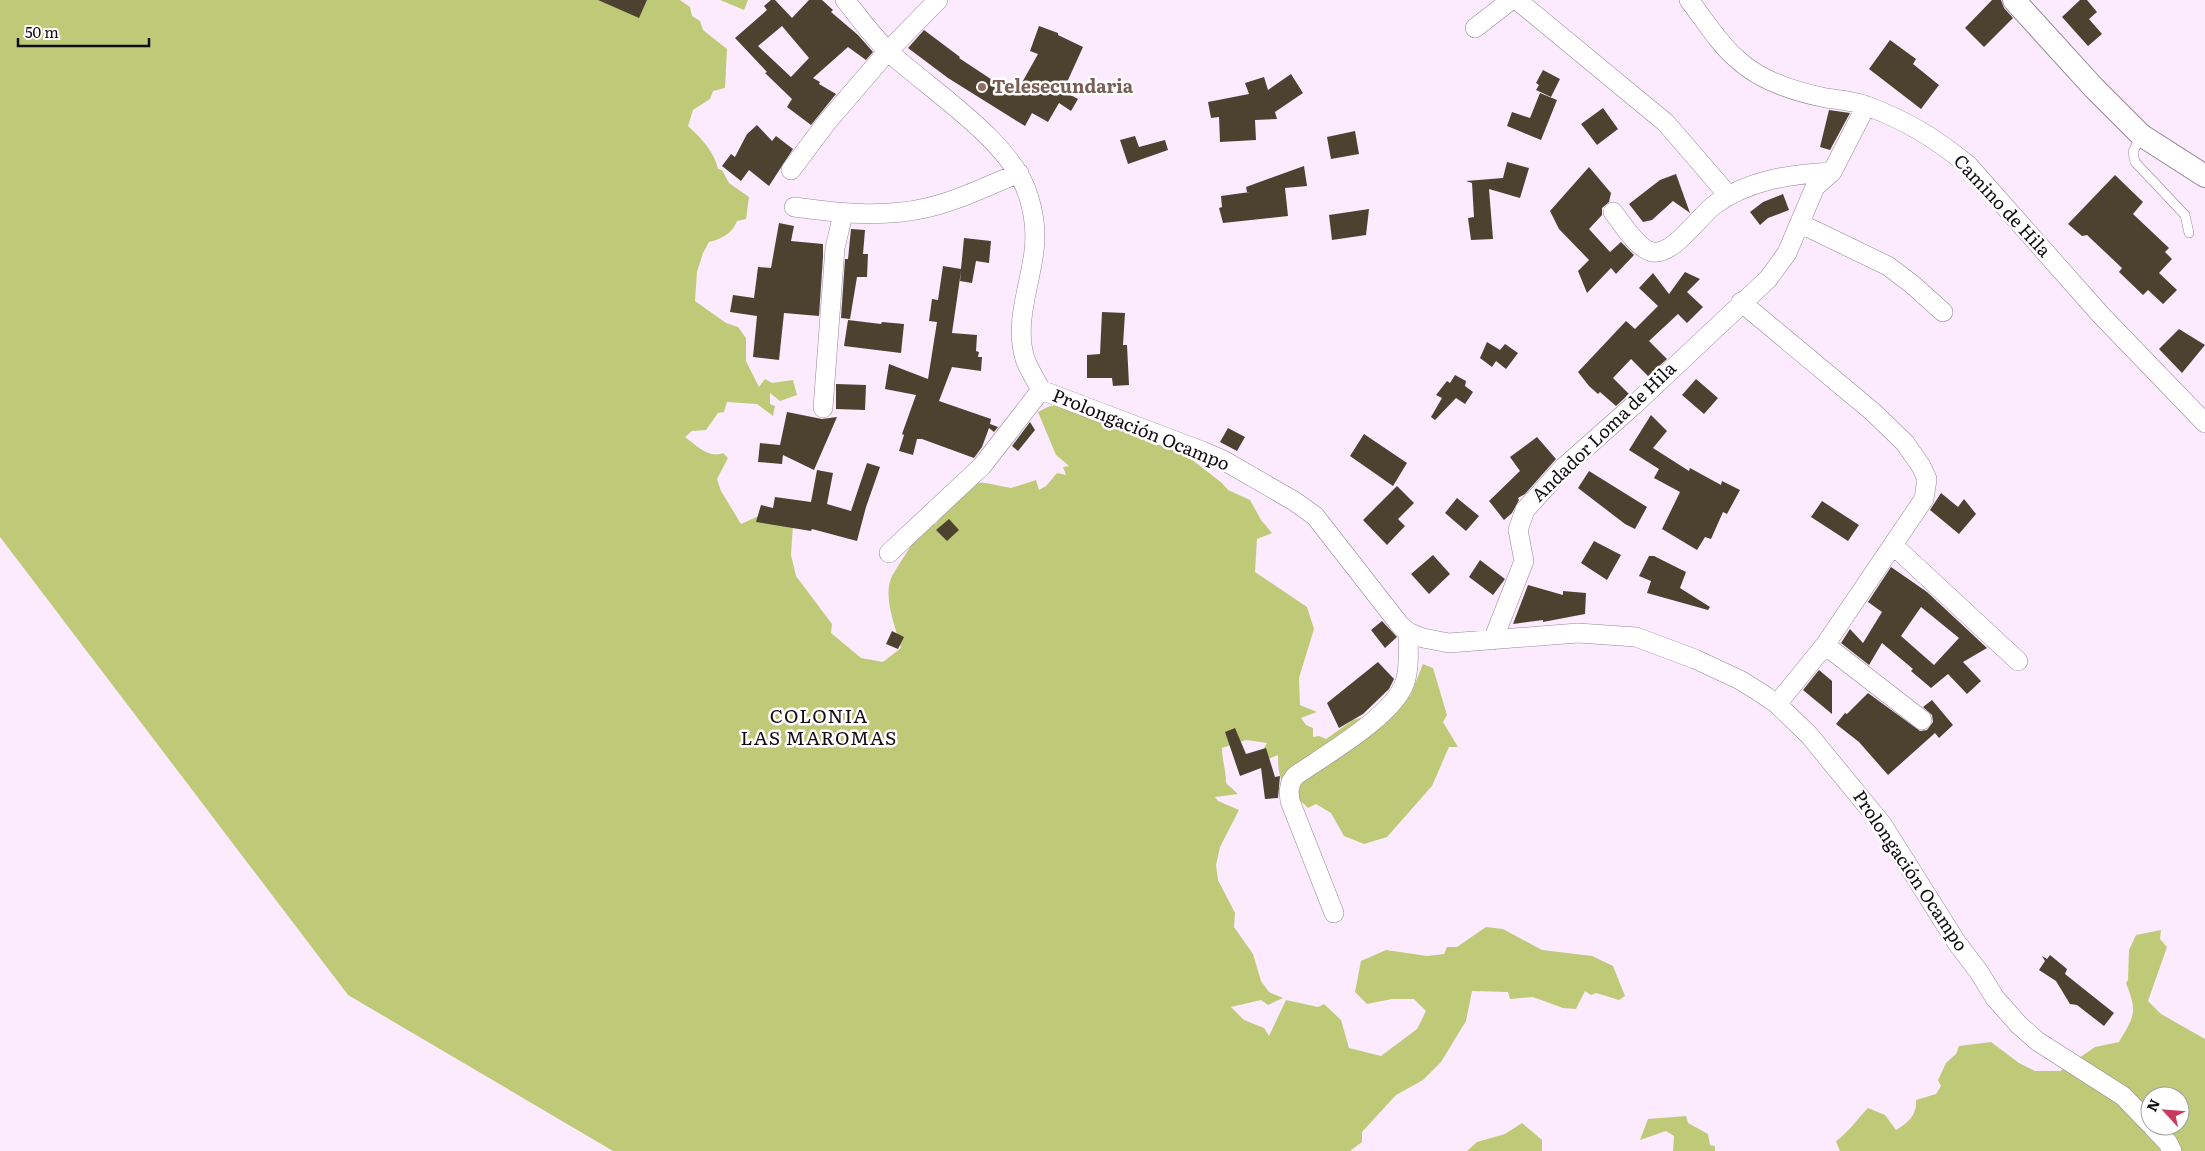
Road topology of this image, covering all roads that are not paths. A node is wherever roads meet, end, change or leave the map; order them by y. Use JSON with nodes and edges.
{"nodes":[{"id":1,"x":845,"y":0,"type":"edge"},
{"id":2,"x":938,"y":0,"type":"edge"},
{"id":3,"x":1511,"y":0,"type":"edge"},
{"id":4,"x":1517,"y":0,"type":"edge"},
{"id":5,"x":1689,"y":0,"type":"edge"},
{"id":6,"x":2014,"y":0,"type":"edge"},
{"id":7,"x":1475,"y":28,"type":"dead end"},
{"id":8,"x":888,"y":51,"type":"junction"},
{"id":9,"x":1866,"y":106,"type":"junction"},
{"id":10,"x":2141,"y":135,"type":"junction"},
{"id":11,"x":791,"y":170,"type":"dead end"},
{"id":12,"x":1832,"y":172,"type":"junction"},
{"id":13,"x":1019,"y":173,"type":"junction"},
{"id":14,"x":2205,"y":176,"type":"edge"},
{"id":15,"x":1728,"y":195,"type":"junction"},
{"id":16,"x":794,"y":206,"type":"dead end"},
{"id":17,"x":1613,"y":212,"type":"dead end"},
{"id":18,"x":843,"y":214,"type":"junction"},
{"id":19,"x":1801,"y":224,"type":"junction"},
{"id":20,"x":2189,"y":233,"type":"dead end"},
{"id":21,"x":1741,"y":302,"type":"junction"},
{"id":22,"x":1943,"y":312,"type":"dead end"},
{"id":23,"x":1041,"y":390,"type":"junction"},
{"id":24,"x":823,"y":408,"type":"dead end"},
{"id":25,"x":2205,"y":422,"type":"edge"},
{"id":26,"x":1893,"y":545,"type":"junction"},
{"id":27,"x":889,"y":554,"type":"dead end"},
{"id":28,"x":1408,"y":632,"type":"junction"},
{"id":29,"x":1493,"y":640,"type":"junction"},
{"id":30,"x":1825,"y":645,"type":"junction"},
{"id":31,"x":2018,"y":661,"type":"dead end"},
{"id":32,"x":1777,"y":704,"type":"junction"},
{"id":33,"x":1922,"y":720,"type":"dead end"},
{"id":34,"x":1334,"y":913,"type":"dead end"},
{"id":35,"x":2140,"y":1114,"type":"edge"},
{"id":36,"x":2161,"y":1136,"type":"edge"},
{"id":37,"x":2172,"y":1151,"type":"edge"}],
"edges":[{"from":1,"to":8,"type":"street","name":"Prolongación Ocampo"},
{"from":2,"to":8,"type":"street"},
{"from":3,"to":7,"type":"street"},
{"from":4,"to":15,"type":"street"},
{"from":5,"to":9,"type":"street","name":"Camino de Hila"},
{"from":6,"to":10,"type":"street"},
{"from":8,"to":11,"type":"street"},
{"from":8,"to":13,"type":"street","name":"Prolongación Ocampo"},
{"from":9,"to":12,"type":"street","name":"Andador Loma de Hila"},
{"from":9,"to":25,"type":"street","name":"Camino de Hila"},
{"from":10,"to":14,"type":"street"},
{"from":10,"to":20,"type":"lane"},
{"from":12,"to":15,"type":"street"},
{"from":12,"to":19,"type":"street","name":"Andador Loma de Hila"},
{"from":13,"to":18,"type":"street"},
{"from":13,"to":23,"type":"street","name":"Prolongación Ocampo"},
{"from":15,"to":17,"type":"street"},
{"from":16,"to":18,"type":"street"},
{"from":18,"to":24,"type":"street"},
{"from":19,"to":21,"type":"street","name":"Andador Loma de Hila"},
{"from":19,"to":22,"type":"street"},
{"from":21,"to":26,"type":"street"},
{"from":21,"to":29,"type":"street","name":"Andador Loma de Hila"},
{"from":23,"to":27,"type":"street"},
{"from":23,"to":28,"type":"street","name":"Prolongación Ocampo"},
{"from":26,"to":30,"type":"street"},
{"from":26,"to":31,"type":"street"},
{"from":28,"to":29,"type":"street","name":"Prolongación Ocampo"},
{"from":28,"to":34,"type":"street"},
{"from":29,"to":32,"type":"street","name":"Prolongación Ocampo"},
{"from":30,"to":32,"type":"street"},
{"from":30,"to":33,"type":"street"},
{"from":32,"to":35,"type":"street","name":"Prolongación Ocampo"},
{"from":36,"to":37,"type":"street","name":"Prolongación Ocampo"}]}
